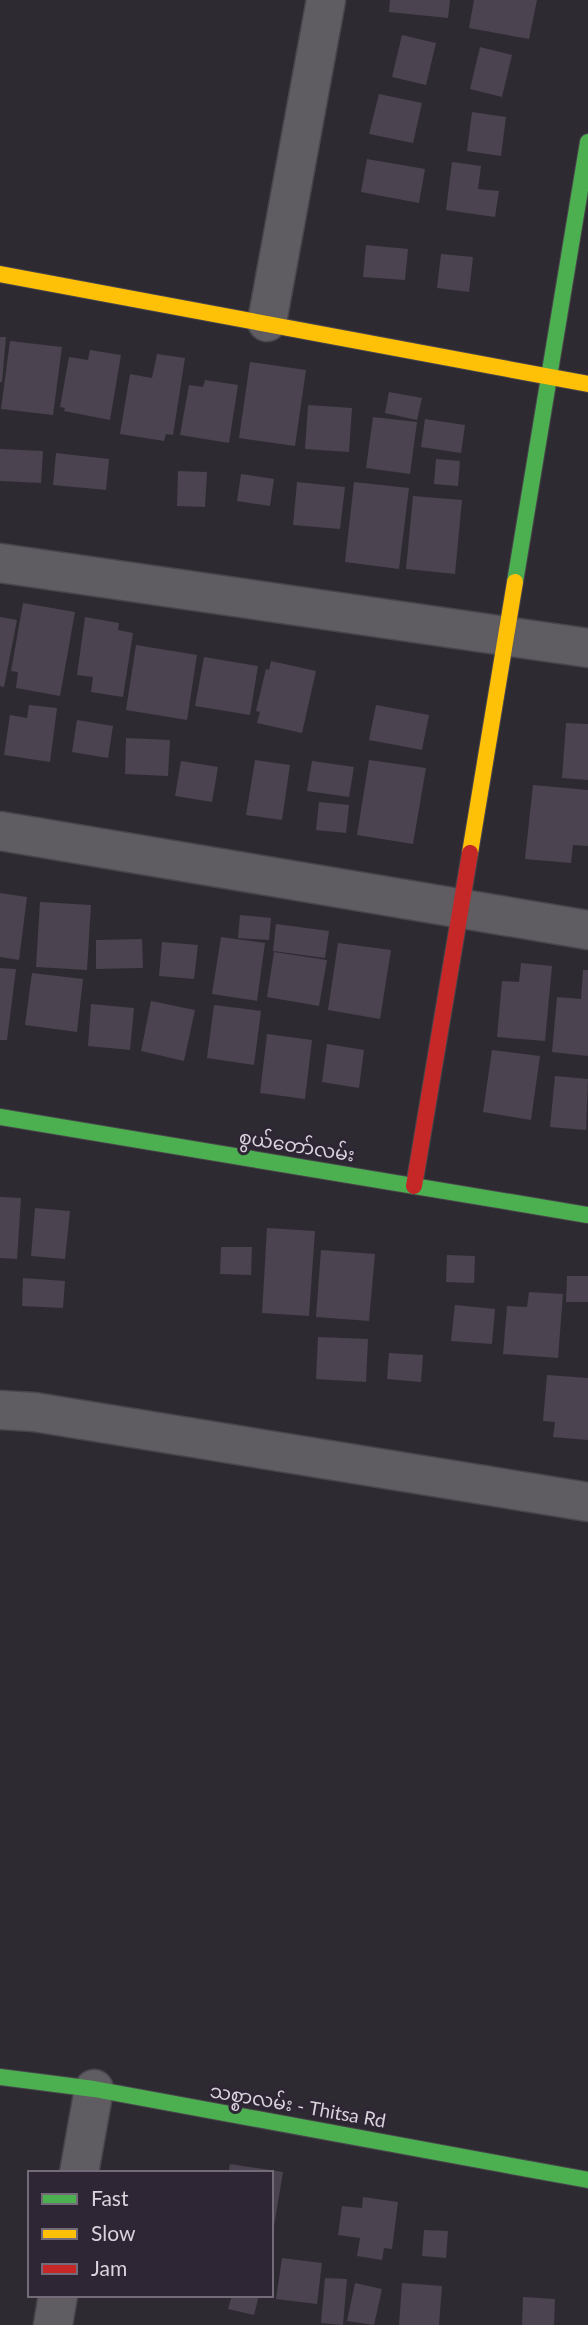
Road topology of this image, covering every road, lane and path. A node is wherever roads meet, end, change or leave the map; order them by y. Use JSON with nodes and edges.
{"nodes":[{"id":1,"x":326,"y":0,"type":"edge"},
{"id":2,"x":588,"y":142,"type":"edge"},
{"id":3,"x":0,"y":274,"type":"edge"},
{"id":4,"x":267,"y":322,"type":"junction"},
{"id":5,"x":549,"y":377,"type":"junction"},
{"id":6,"x":588,"y":384,"type":"edge"},
{"id":7,"x":0,"y":563,"type":"edge"},
{"id":8,"x":506,"y":634,"type":"junction"},
{"id":9,"x":588,"y":648,"type":"edge"},
{"id":10,"x":0,"y":831,"type":"edge"},
{"id":11,"x":460,"y":908,"type":"junction"},
{"id":12,"x":588,"y":930,"type":"edge"},
{"id":13,"x":0,"y":1117,"type":"edge"},
{"id":14,"x":414,"y":1186,"type":"junction"},
{"id":15,"x":588,"y":1215,"type":"edge"},
{"id":16,"x":0,"y":1410,"type":"edge"},
{"id":17,"x":588,"y":1502,"type":"edge"},
{"id":18,"x":0,"y":2077,"type":"edge"},
{"id":19,"x":94,"y":2089,"type":"junction"},
{"id":20,"x":79,"y":2171,"type":"edge"},
{"id":21,"x":588,"y":2180,"type":"edge"},
{"id":22,"x":58,"y":2297,"type":"edge"},
{"id":23,"x":53,"y":2325,"type":"edge"}],
"edges":[{"from":1,"to":4,"type":"street"},
{"from":2,"to":5,"type":"street"},
{"from":3,"to":4,"type":"street"},
{"from":4,"to":5,"type":"street"},
{"from":5,"to":6,"type":"street"},
{"from":5,"to":8,"type":"street"},
{"from":7,"to":8,"type":"street"},
{"from":8,"to":9,"type":"street"},
{"from":8,"to":11,"type":"street"},
{"from":10,"to":11,"type":"street"},
{"from":11,"to":12,"type":"street"},
{"from":11,"to":14,"type":"street"},
{"from":13,"to":14,"type":"street","name":"စွယ်တော်လမ်း"},
{"from":14,"to":15,"type":"street","name":"စွယ်တော်လမ်း"},
{"from":16,"to":17,"type":"street"},
{"from":18,"to":19,"type":"street","name":"သစ္စာလမ်း - Thitsa Rd"},
{"from":19,"to":20,"type":"street"},
{"from":19,"to":21,"type":"street","name":"သစ္စာလမ်း - Thitsa Rd"},
{"from":22,"to":23,"type":"street"}]}
